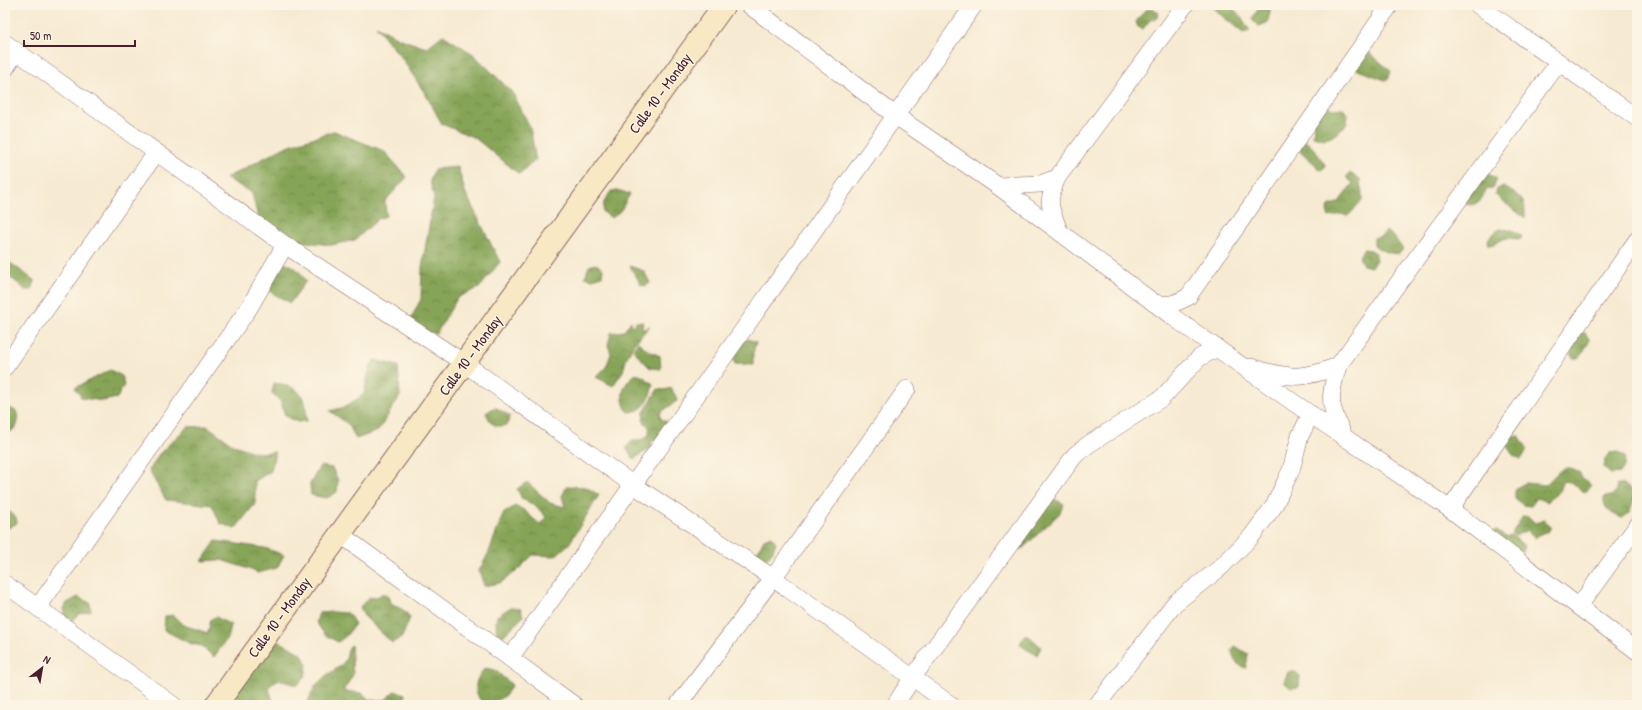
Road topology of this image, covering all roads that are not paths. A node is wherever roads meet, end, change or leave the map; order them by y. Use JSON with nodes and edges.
{"nodes":[{"id":1,"x":724,"y":5,"type":"edge"},
{"id":2,"x":749,"y":5,"type":"edge"},
{"id":3,"x":974,"y":5,"type":"edge"},
{"id":4,"x":1185,"y":5,"type":"edge"},
{"id":5,"x":1390,"y":5,"type":"edge"},
{"id":6,"x":1478,"y":5,"type":"edge"},
{"id":7,"x":11,"y":48,"type":"edge"},
{"id":8,"x":1559,"y":62,"type":"junction"},
{"id":9,"x":5,"y":69,"type":"edge"},
{"id":10,"x":896,"y":116,"type":"junction"},
{"id":11,"x":1637,"y":118,"type":"edge"},
{"id":12,"x":156,"y":153,"type":"junction"},
{"id":13,"x":1057,"y":178,"type":"junction"},
{"id":14,"x":998,"y":186,"type":"junction"},
{"id":15,"x":1059,"y":231,"type":"junction"},
{"id":16,"x":1637,"y":240,"type":"edge"},
{"id":17,"x":285,"y":245,"type":"junction"},
{"id":18,"x":1188,"y":297,"type":"junction"},
{"id":19,"x":1154,"y":302,"type":"junction"},
{"id":20,"x":1193,"y":331,"type":"junction"},
{"id":21,"x":1217,"y":348,"type":"junction"},
{"id":22,"x":464,"y":363,"type":"junction"},
{"id":23,"x":1239,"y":363,"type":"junction"},
{"id":24,"x":1338,"y":366,"type":"junction"},
{"id":25,"x":5,"y":367,"type":"edge"},
{"id":26,"x":907,"y":389,"type":"dead end"},
{"id":27,"x":1311,"y":414,"type":"junction"},
{"id":28,"x":1344,"y":437,"type":"junction"},
{"id":29,"x":632,"y":484,"type":"junction"},
{"id":30,"x":1450,"y":509,"type":"junction"},
{"id":31,"x":1637,"y":526,"type":"edge"},
{"id":32,"x":340,"y":534,"type":"junction"},
{"id":33,"x":773,"y":578,"type":"junction"},
{"id":34,"x":5,"y":584,"type":"edge"},
{"id":35,"x":1579,"y":606,"type":"junction"},
{"id":36,"x":38,"y":607,"type":"junction"},
{"id":37,"x":1637,"y":651,"type":"edge"},
{"id":38,"x":510,"y":658,"type":"junction"},
{"id":39,"x":912,"y":677,"type":"junction"},
{"id":40,"x":173,"y":705,"type":"edge"},
{"id":41,"x":216,"y":705,"type":"edge"},
{"id":42,"x":574,"y":705,"type":"edge"},
{"id":43,"x":678,"y":705,"type":"edge"},
{"id":44,"x":895,"y":705,"type":"edge"},
{"id":45,"x":951,"y":705,"type":"edge"},
{"id":46,"x":1098,"y":705,"type":"edge"}],
"edges":[{"from":1,"to":22,"type":"street","name":"Calle 10 - Monday"},
{"from":2,"to":10,"type":"street"},
{"from":3,"to":10,"type":"street"},
{"from":4,"to":13,"type":"street"},
{"from":5,"to":18,"type":"street"},
{"from":6,"to":8,"type":"street"},
{"from":7,"to":9,"type":"street"},
{"from":7,"to":12,"type":"street"},
{"from":8,"to":11,"type":"street"},
{"from":8,"to":24,"type":"street"},
{"from":10,"to":14,"type":"street"},
{"from":10,"to":29,"type":"street"},
{"from":12,"to":17,"type":"street"},
{"from":12,"to":25,"type":"street"},
{"from":13,"to":14,"type":"street"},
{"from":13,"to":15,"type":"street"},
{"from":14,"to":15,"type":"street"},
{"from":15,"to":19,"type":"street"},
{"from":16,"to":30,"type":"street"},
{"from":17,"to":22,"type":"street"},
{"from":17,"to":36,"type":"street"},
{"from":18,"to":19,"type":"street"},
{"from":18,"to":20,"type":"street"},
{"from":19,"to":20,"type":"street"},
{"from":20,"to":21,"type":"street"},
{"from":21,"to":23,"type":"street"},
{"from":21,"to":39,"type":"street"},
{"from":22,"to":29,"type":"street"},
{"from":22,"to":32,"type":"street","name":"Calle 10 - Monday"},
{"from":23,"to":24,"type":"street"},
{"from":23,"to":27,"type":"street"},
{"from":24,"to":28,"type":"street"},
{"from":26,"to":33,"type":"street"},
{"from":27,"to":28,"type":"street"},
{"from":27,"to":46,"type":"street"},
{"from":28,"to":30,"type":"street"},
{"from":29,"to":33,"type":"street"},
{"from":29,"to":38,"type":"street"},
{"from":30,"to":35,"type":"street"},
{"from":31,"to":35,"type":"street"},
{"from":32,"to":38,"type":"street"},
{"from":32,"to":41,"type":"street","name":"Calle 10 - Monday"},
{"from":33,"to":39,"type":"street"},
{"from":33,"to":43,"type":"street"},
{"from":34,"to":36,"type":"street"},
{"from":35,"to":37,"type":"street"},
{"from":36,"to":40,"type":"street"},
{"from":38,"to":42,"type":"street"},
{"from":39,"to":44,"type":"street"},
{"from":39,"to":45,"type":"street"}]}
